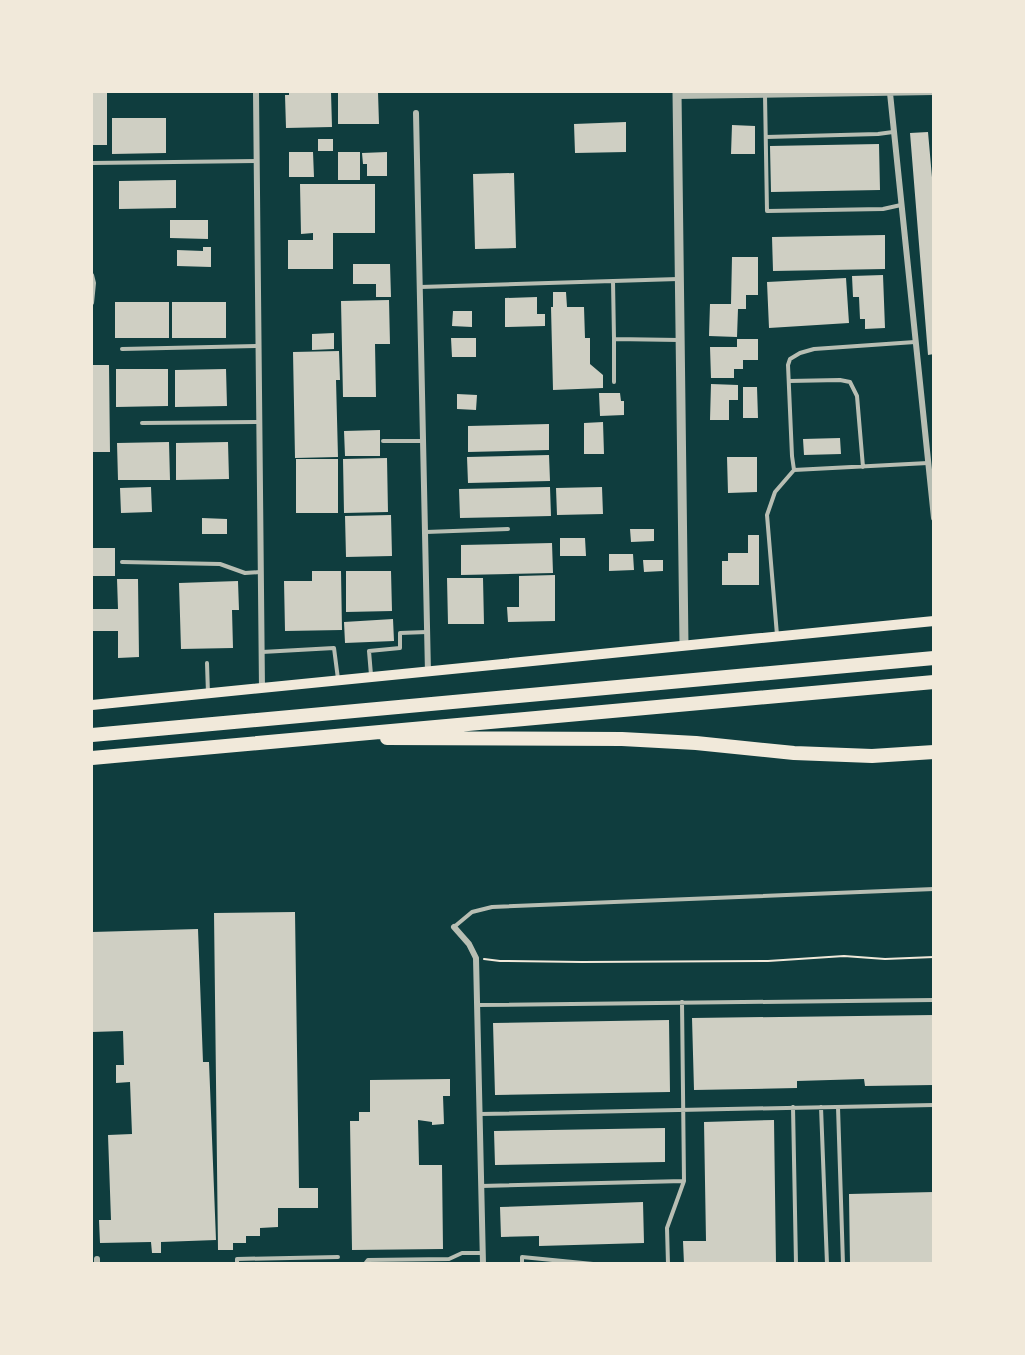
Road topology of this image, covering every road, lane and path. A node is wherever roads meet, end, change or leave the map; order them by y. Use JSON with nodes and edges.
{"nodes":[{"id":1,"x":256,"y":92,"type":"edge"},
{"id":2,"x":933,"y":92,"type":"edge"},
{"id":3,"x":890,"y":93,"type":"junction"},
{"id":4,"x":677,"y":94,"type":"edge"},
{"id":5,"x":765,"y":95,"type":"junction"},
{"id":6,"x":416,"y":113,"type":"dead end"},
{"id":7,"x":893,"y":132,"type":"junction"},
{"id":8,"x":766,"y":136,"type":"junction"},
{"id":9,"x":257,"y":160,"type":"junction"},
{"id":10,"x":92,"y":163,"type":"edge"},
{"id":11,"x":901,"y":205,"type":"junction"},
{"id":12,"x":92,"y":275,"type":"edge"},
{"id":13,"x":680,"y":279,"type":"junction"},
{"id":14,"x":613,"y":281,"type":"junction"},
{"id":15,"x":419,"y":287,"type":"junction"},
{"id":16,"x":92,"y":303,"type":"edge"},
{"id":17,"x":614,"y":339,"type":"junction"},
{"id":18,"x":680,"y":340,"type":"junction"},
{"id":19,"x":915,"y":342,"type":"junction"},
{"id":20,"x":259,"y":346,"type":"junction"},
{"id":21,"x":122,"y":349,"type":"dead end"},
{"id":22,"x":789,"y":381,"type":"junction"},
{"id":23,"x":614,"y":382,"type":"dead end"},
{"id":24,"x":260,"y":422,"type":"junction"},
{"id":25,"x":142,"y":423,"type":"dead end"},
{"id":26,"x":383,"y":441,"type":"dead end"},
{"id":27,"x":423,"y":441,"type":"junction"},
{"id":28,"x":928,"y":463,"type":"junction"},
{"id":29,"x":863,"y":467,"type":"junction"},
{"id":30,"x":794,"y":470,"type":"junction"},
{"id":31,"x":933,"y":518,"type":"edge"},
{"id":32,"x":508,"y":530,"type":"dead end"},
{"id":33,"x":425,"y":532,"type":"junction"},
{"id":34,"x":122,"y":562,"type":"dead end"},
{"id":35,"x":261,"y":572,"type":"junction"},
{"id":36,"x":933,"y":621,"type":"edge"},
{"id":37,"x":427,"y":632,"type":"junction"},
{"id":38,"x":778,"y":636,"type":"junction"},
{"id":39,"x":684,"y":645,"type":"junction"},
{"id":40,"x":262,"y":652,"type":"junction"},
{"id":41,"x":933,"y":658,"type":"edge"},
{"id":42,"x":207,"y":663,"type":"dead end"},
{"id":43,"x":428,"y":673,"type":"junction"},
{"id":44,"x":371,"y":679,"type":"junction"},
{"id":45,"x":338,"y":682,"type":"junction"},
{"id":46,"x":933,"y":682,"type":"edge"},
{"id":47,"x":262,"y":689,"type":"junction"},
{"id":48,"x":208,"y":694,"type":"junction"},
{"id":49,"x":92,"y":705,"type":"edge"},
{"id":50,"x":92,"y":735,"type":"edge"},
{"id":51,"x":301,"y":738,"type":"junction"},
{"id":52,"x":933,"y":752,"type":"edge"},
{"id":53,"x":92,"y":758,"type":"edge"},
{"id":54,"x":933,"y":889,"type":"edge"},
{"id":55,"x":454,"y":927,"type":"joint"},
{"id":56,"x":933,"y":957,"type":"edge"},
{"id":57,"x":476,"y":958,"type":"junction"},
{"id":58,"x":933,"y":1000,"type":"edge"},
{"id":59,"x":682,"y":1002,"type":"junction"},
{"id":60,"x":477,"y":1005,"type":"junction"},
{"id":61,"x":933,"y":1105,"type":"edge"},
{"id":62,"x":794,"y":1107,"type":"junction"},
{"id":63,"x":822,"y":1107,"type":"junction"},
{"id":64,"x":838,"y":1107,"type":"junction"},
{"id":65,"x":684,"y":1110,"type":"junction"},
{"id":66,"x":480,"y":1114,"type":"junction"},
{"id":67,"x":684,"y":1181,"type":"junction"},
{"id":68,"x":482,"y":1186,"type":"junction"},
{"id":69,"x":483,"y":1253,"type":"junction"},
{"id":70,"x":338,"y":1257,"type":"dead end"},
{"id":71,"x":237,"y":1263,"type":"edge"},
{"id":72,"x":365,"y":1263,"type":"edge"},
{"id":73,"x":483,"y":1263,"type":"edge"},
{"id":74,"x":522,"y":1263,"type":"edge"},
{"id":75,"x":593,"y":1263,"type":"edge"},
{"id":76,"x":668,"y":1263,"type":"edge"},
{"id":77,"x":796,"y":1263,"type":"edge"},
{"id":78,"x":826,"y":1263,"type":"edge"},
{"id":79,"x":843,"y":1263,"type":"edge"}],
"edges":[{"from":1,"to":9,"type":"street"},
{"from":2,"to":3,"type":"street"},
{"from":3,"to":5,"type":"street"},
{"from":3,"to":7,"type":"street"},
{"from":4,"to":5,"type":"street"},
{"from":4,"to":13,"type":"street"},
{"from":5,"to":8,"type":"lane"},
{"from":6,"to":15,"type":"street"},
{"from":7,"to":8,"type":"lane"},
{"from":7,"to":11,"type":"street"},
{"from":8,"to":11,"type":"lane"},
{"from":9,"to":10,"type":"lane"},
{"from":9,"to":20,"type":"street"},
{"from":11,"to":19,"type":"street"},
{"from":12,"to":16,"type":"lane"},
{"from":13,"to":14,"type":"lane"},
{"from":13,"to":18,"type":"street"},
{"from":14,"to":15,"type":"lane"},
{"from":14,"to":17,"type":"lane"},
{"from":15,"to":27,"type":"street"},
{"from":17,"to":18,"type":"lane"},
{"from":17,"to":23,"type":"lane"},
{"from":18,"to":39,"type":"street"},
{"from":19,"to":22,"type":"lane"},
{"from":19,"to":28,"type":"street"},
{"from":20,"to":21,"type":"lane"},
{"from":20,"to":24,"type":"street"},
{"from":22,"to":29,"type":"lane"},
{"from":22,"to":30,"type":"lane"},
{"from":24,"to":25,"type":"lane"},
{"from":24,"to":35,"type":"street"},
{"from":26,"to":27,"type":"lane"},
{"from":27,"to":33,"type":"street"},
{"from":28,"to":29,"type":"lane"},
{"from":28,"to":31,"type":"street"},
{"from":29,"to":30,"type":"lane"},
{"from":30,"to":38,"type":"lane"},
{"from":32,"to":33,"type":"lane"},
{"from":33,"to":37,"type":"street"},
{"from":34,"to":35,"type":"lane"},
{"from":35,"to":40,"type":"street"},
{"from":36,"to":38,"type":"main road"},
{"from":37,"to":43,"type":"street"},
{"from":37,"to":44,"type":"lane"},
{"from":38,"to":39,"type":"main road"},
{"from":39,"to":43,"type":"main road"},
{"from":40,"to":45,"type":"lane"},
{"from":40,"to":47,"type":"street"},
{"from":41,"to":50,"type":"highway"},
{"from":42,"to":48,"type":"lane"},
{"from":43,"to":44,"type":"main road"},
{"from":44,"to":45,"type":"main road"},
{"from":45,"to":47,"type":"main road"},
{"from":46,"to":51,"type":"highway"},
{"from":47,"to":48,"type":"main road"},
{"from":48,"to":49,"type":"main road"},
{"from":51,"to":52,"type":"highway"},
{"from":51,"to":53,"type":"highway"},
{"from":54,"to":55,"type":"lane"},
{"from":55,"to":57,"type":"street"},
{"from":56,"to":57,"type":"path"},
{"from":57,"to":60,"type":"street"},
{"from":58,"to":59,"type":"lane"},
{"from":59,"to":60,"type":"lane"},
{"from":59,"to":65,"type":"lane"},
{"from":60,"to":66,"type":"street"},
{"from":61,"to":64,"type":"lane"},
{"from":62,"to":63,"type":"lane"},
{"from":62,"to":65,"type":"lane"},
{"from":62,"to":77,"type":"lane"},
{"from":63,"to":64,"type":"lane"},
{"from":63,"to":78,"type":"lane"},
{"from":64,"to":79,"type":"lane"},
{"from":65,"to":66,"type":"lane"},
{"from":65,"to":67,"type":"lane"},
{"from":66,"to":68,"type":"street"},
{"from":67,"to":68,"type":"lane"},
{"from":67,"to":76,"type":"lane"},
{"from":68,"to":69,"type":"street"},
{"from":69,"to":72,"type":"lane"},
{"from":69,"to":73,"type":"street"},
{"from":70,"to":71,"type":"lane"},
{"from":74,"to":75,"type":"lane"}]}
